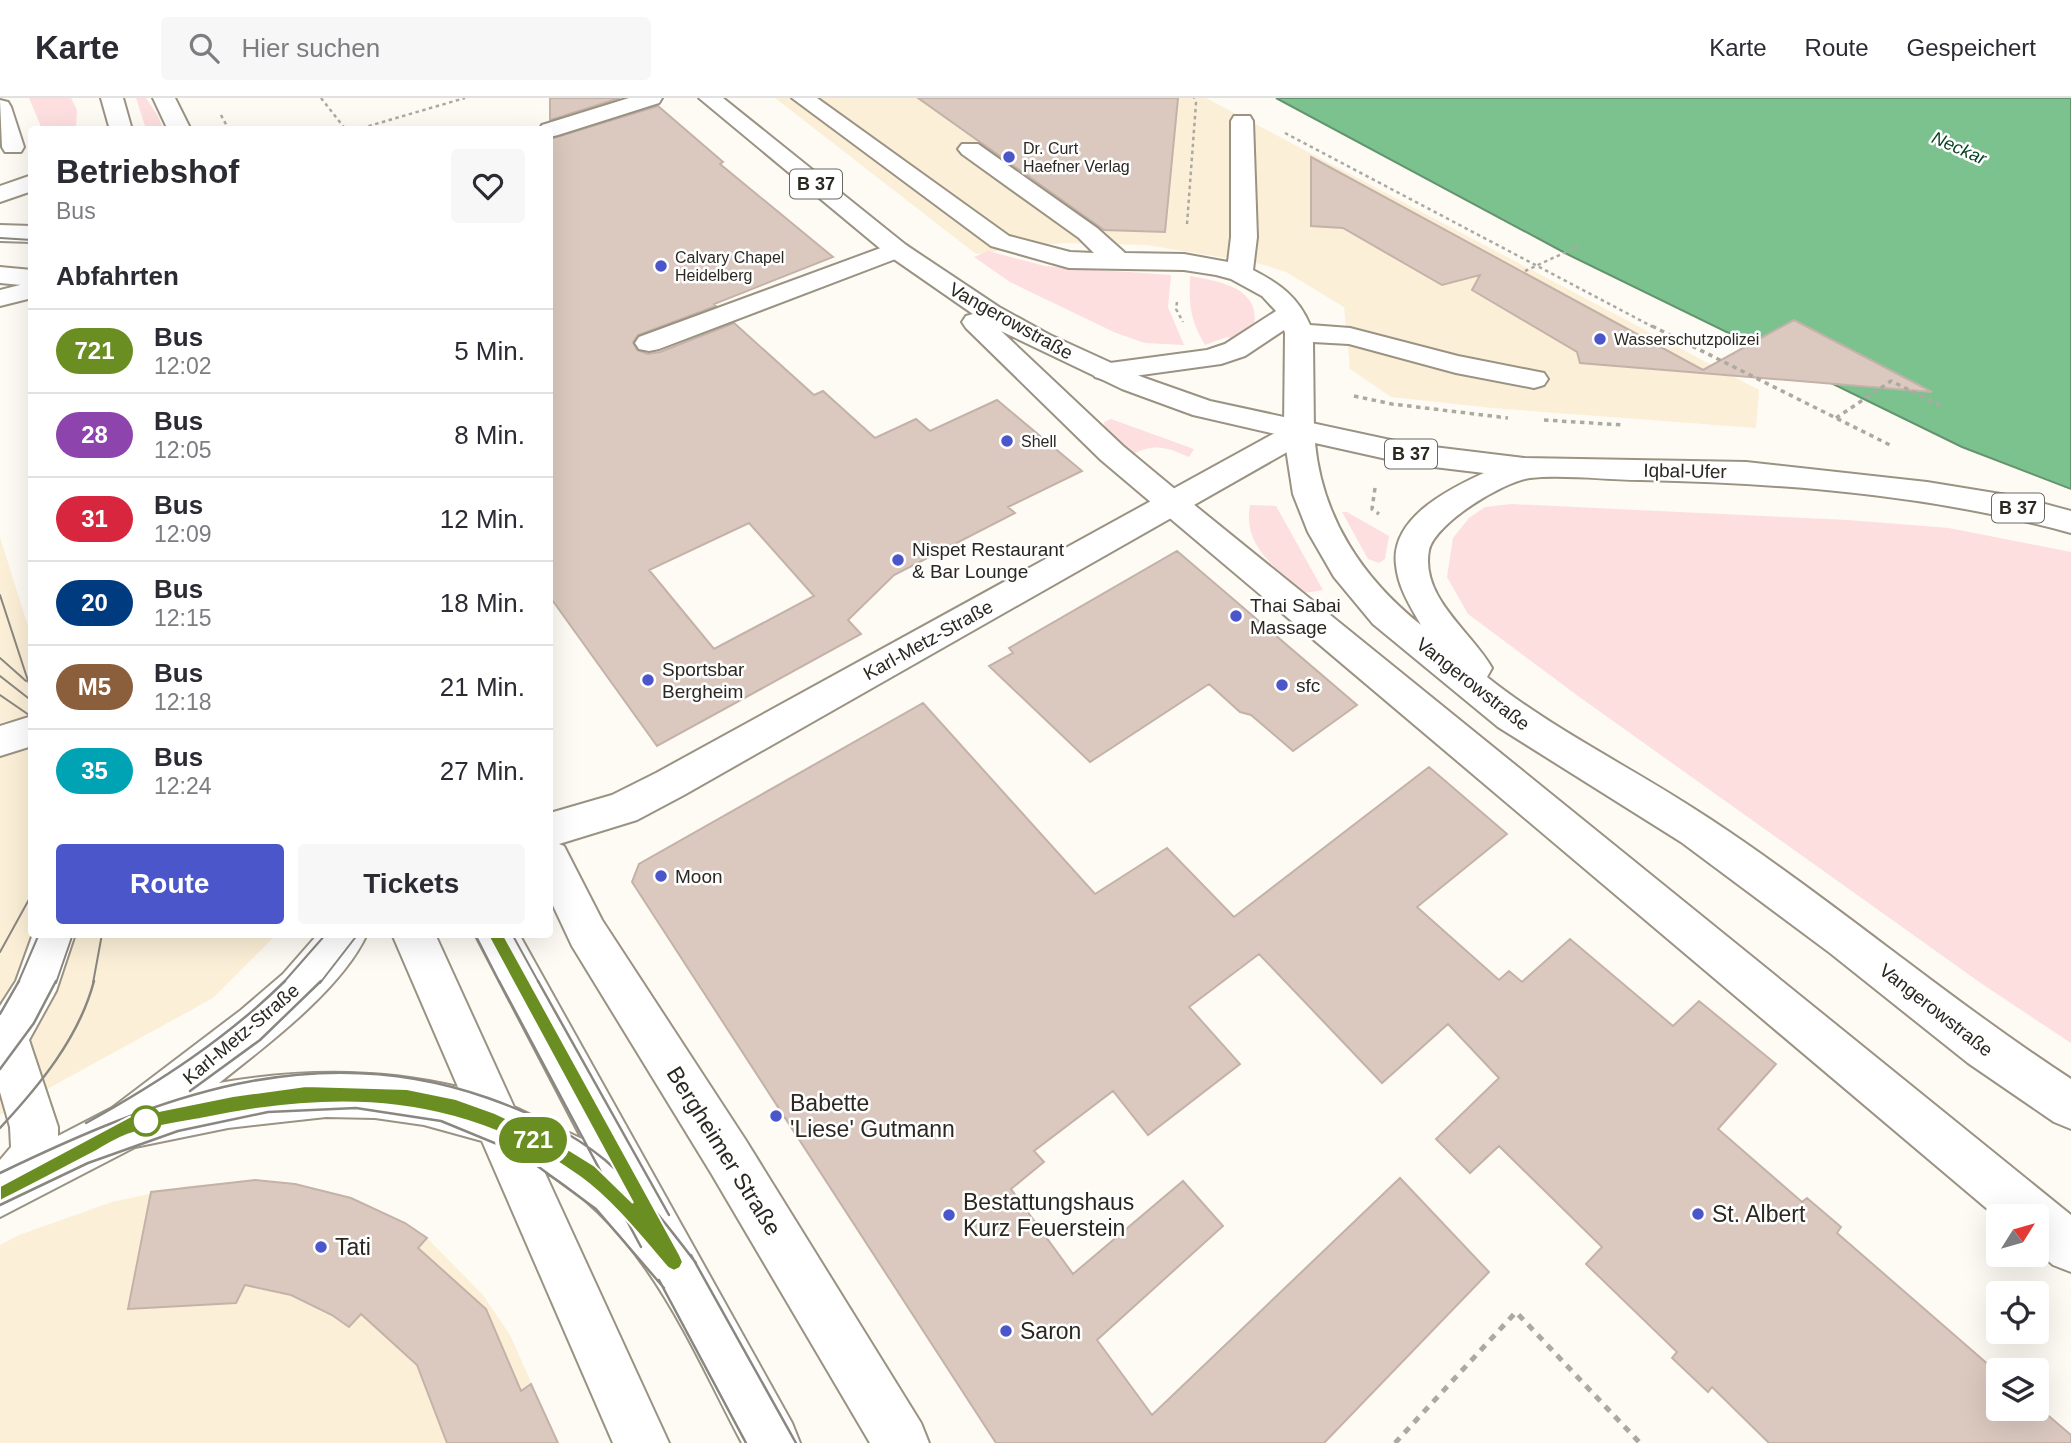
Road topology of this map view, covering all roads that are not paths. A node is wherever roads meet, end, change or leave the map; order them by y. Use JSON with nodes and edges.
{"nodes":[{"id":1,"x":164,"y":98,"type":"edge"},
{"id":2,"x":651,"y":98,"type":"edge"},
{"id":3,"x":710,"y":98,"type":"edge"},
{"id":4,"x":803,"y":98,"type":"edge"},
{"id":5,"x":0,"y":107,"type":"edge"},
{"id":6,"x":1242,"y":121,"type":"dead end"},
{"id":7,"x":178,"y":126,"type":"edge"},
{"id":8,"x":553,"y":129,"type":"edge"},
{"id":9,"x":13,"y":147,"type":"dead end"},
{"id":10,"x":970,"y":149,"type":"dead end"},
{"id":11,"x":28,"y":184,"type":"edge"},
{"id":12,"x":0,"y":195,"type":"edge"},
{"id":13,"x":28,"y":206,"type":"edge"},
{"id":14,"x":0,"y":208,"type":"edge"},
{"id":15,"x":0,"y":233,"type":"edge"},
{"id":16,"x":28,"y":234,"type":"edge"},
{"id":17,"x":897,"y":250,"type":"junction"},
{"id":18,"x":1118,"y":261,"type":"junction"},
{"id":19,"x":0,"y":265,"type":"edge"},
{"id":20,"x":28,"y":265,"type":"edge"},
{"id":21,"x":922,"y":269,"type":"junction"},
{"id":22,"x":1240,"y":273,"type":"junction"},
{"id":23,"x":0,"y":275,"type":"edge"},
{"id":24,"x":28,"y":278,"type":"edge"},
{"id":25,"x":28,"y":291,"type":"edge"},
{"id":26,"x":0,"y":298,"type":"edge"},
{"id":27,"x":1295,"y":323,"type":"junction"},
{"id":28,"x":649,"y":343,"type":"dead end"},
{"id":29,"x":1105,"y":371,"type":"junction"},
{"id":30,"x":1534,"y":379,"type":"dead end"},
{"id":31,"x":1299,"y":432,"type":"junction"},
{"id":32,"x":1524,"y":468,"type":"junction"},
{"id":33,"x":1171,"y":503,"type":"junction"},
{"id":34,"x":2071,"y":522,"type":"edge"},
{"id":35,"x":1511,"y":716,"type":"junction"},
{"id":36,"x":28,"y":733,"type":"edge"},
{"id":37,"x":0,"y":741,"type":"edge"},
{"id":38,"x":553,"y":829,"type":"edge"},
{"id":39,"x":553,"y":864,"type":"edge"},
{"id":40,"x":53,"y":938,"type":"edge"},
{"id":41,"x":343,"y":938,"type":"edge"},
{"id":42,"x":415,"y":938,"type":"edge"},
{"id":43,"x":498,"y":938,"type":"edge"},
{"id":44,"x":2071,"y":1106,"type":"edge"},
{"id":45,"x":495,"y":1121,"type":"junction"},
{"id":46,"x":129,"y":1125,"type":"junction"},
{"id":47,"x":6,"y":1183,"type":"edge"},
{"id":48,"x":2020,"y":1204,"type":"edge"},
{"id":49,"x":2049,"y":1228,"type":"edge"},
{"id":50,"x":2071,"y":1247,"type":"edge"},
{"id":51,"x":674,"y":1262,"type":"junction"},
{"id":52,"x":641,"y":1443,"type":"edge"},
{"id":53,"x":772,"y":1443,"type":"edge"},
{"id":54,"x":901,"y":1443,"type":"edge"}],
"edges":[{"from":1,"to":7,"type":"main road"},
{"from":2,"to":8,"type":"main road"},
{"from":3,"to":17,"type":"main road","name":"Vangerowstraße","number":"B 37"},
{"from":4,"to":18,"type":"main road"},
{"from":5,"to":9,"type":"main road"},
{"from":6,"to":22,"type":"main road"},
{"from":10,"to":18,"type":"main road"},
{"from":11,"to":12,"type":"main road"},
{"from":13,"to":14,"type":"main road"},
{"from":15,"to":16,"type":"main road"},
{"from":17,"to":21,"type":"main road","name":"Vangerowstraße","number":"B 37"},
{"from":17,"to":28,"type":"main road"},
{"from":18,"to":22,"type":"main road"},
{"from":19,"to":20,"type":"main road"},
{"from":21,"to":29,"type":"main road","name":"Vangerowstraße","number":"B 37"},
{"from":21,"to":33,"type":"main road","name":"Vangerowstraße"},
{"from":22,"to":27,"type":"main road"},
{"from":23,"to":24,"type":"main road"},
{"from":25,"to":26,"type":"main road"},
{"from":27,"to":29,"type":"main road"},
{"from":27,"to":30,"type":"main road"},
{"from":27,"to":31,"type":"main road"},
{"from":29,"to":31,"type":"main road","name":"Vangerowstraße","number":"B 37"},
{"from":31,"to":32,"type":"main road","name":"Iqbal-Ufer","number":"B 37"},
{"from":31,"to":33,"type":"main road","name":"Karl-Metz-Straße"},
{"from":31,"to":35,"type":"main road","name":"Vangerowstraße"},
{"from":32,"to":34,"type":"main road","name":"Iqbal-Ufer","number":"B 37"},
{"from":32,"to":35,"type":"main road"},
{"from":33,"to":38,"type":"main road","name":"Karl-Metz-Straße"},
{"from":33,"to":48,"type":"main road","name":"Vangerowstraße"},
{"from":35,"to":44,"type":"main road","name":"Vangerowstraße"},
{"from":36,"to":37,"type":"main road"},
{"from":39,"to":54,"type":"main road","name":"Bergheimer Straße"},
{"from":40,"to":47,"type":"main road"},
{"from":41,"to":46,"type":"main road","name":"Karl-Metz-Straße"},
{"from":42,"to":45,"type":"main road"},
{"from":43,"to":51,"type":"main road"},
{"from":45,"to":46,"type":"main road","name":"Karl-Metz-Straße"},
{"from":45,"to":51,"type":"main road","name":"Karl-Metz-Straße"},
{"from":45,"to":52,"type":"main road"},
{"from":46,"to":47,"type":"main road","name":"Karl-Metz-Straße"},
{"from":49,"to":50,"type":"main road","name":"Vangerowstraße"},
{"from":51,"to":53,"type":"main road"}]}
